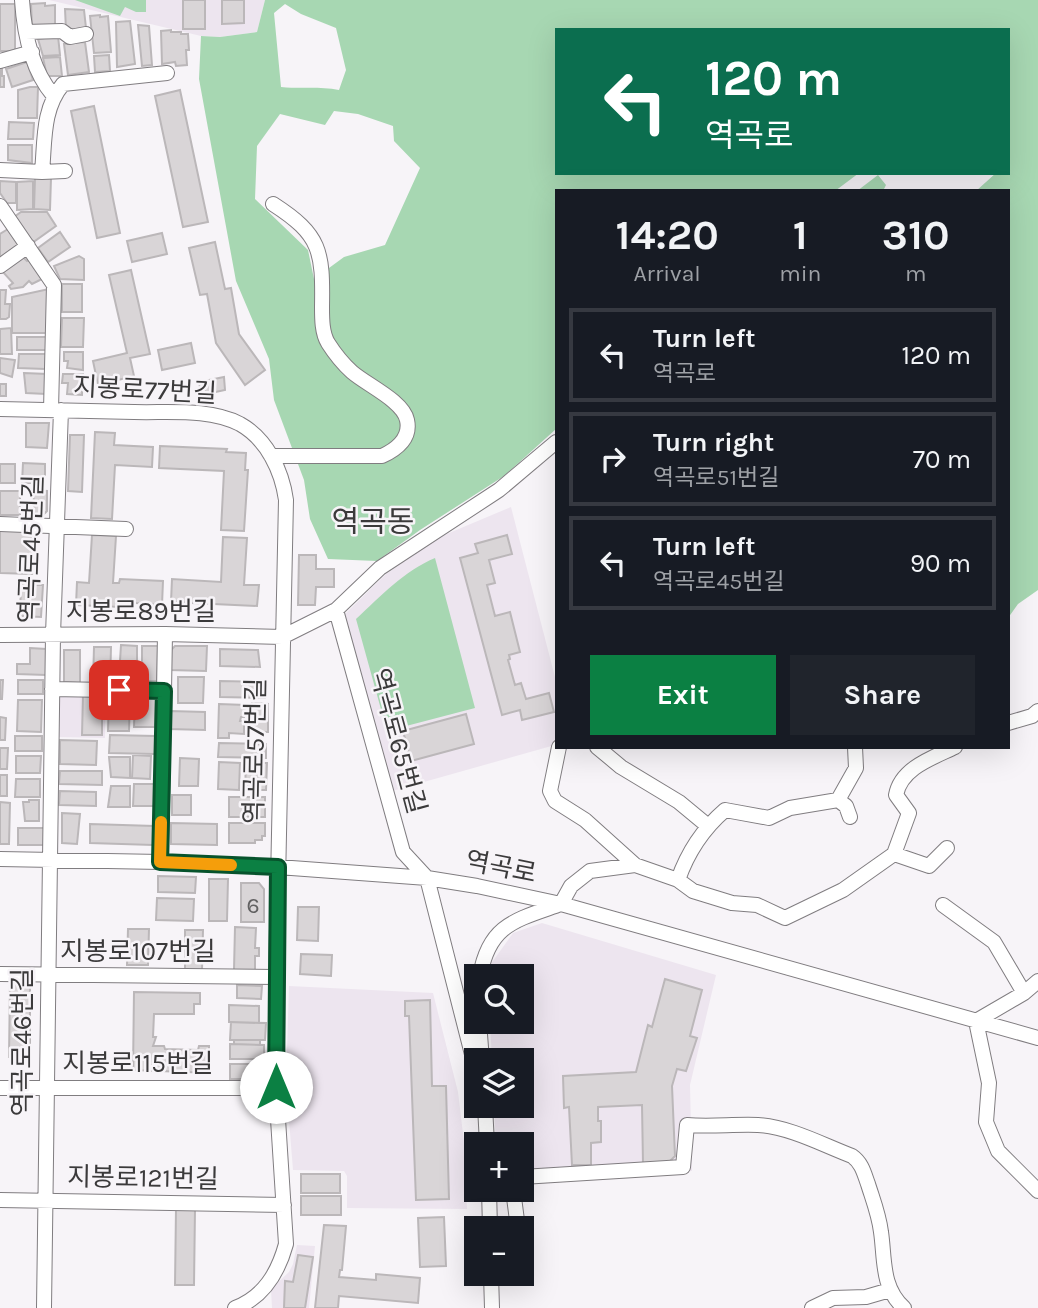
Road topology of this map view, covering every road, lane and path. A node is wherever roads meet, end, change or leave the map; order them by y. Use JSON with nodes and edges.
{"nodes":[{"id":1,"x":22,"y":0,"type":"edge"},
{"id":2,"x":26,"y":32,"type":"junction"},
{"id":3,"x":86,"y":34,"type":"dead end"},
{"id":4,"x":32,"y":52,"type":"junction"},
{"id":5,"x":0,"y":61,"type":"edge"},
{"id":6,"x":167,"y":73,"type":"dead end"},
{"id":7,"x":53,"y":95,"type":"junction"},
{"id":8,"x":0,"y":170,"type":"edge"},
{"id":9,"x":65,"y":170,"type":"dead end"},
{"id":10,"x":42,"y":172,"type":"junction"},
{"id":11,"x":273,"y":204,"type":"dead end"},
{"id":12,"x":0,"y":206,"type":"edge"},
{"id":13,"x":27,"y":246,"type":"junction"},
{"id":14,"x":0,"y":265,"type":"edge"},
{"id":15,"x":0,"y":409,"type":"edge"},
{"id":16,"x":56,"y":410,"type":"junction"},
{"id":17,"x":555,"y":443,"type":"edge"},
{"id":18,"x":271,"y":456,"type":"junction"},
{"id":19,"x":0,"y":524,"type":"edge"},
{"id":20,"x":56,"y":525,"type":"junction"},
{"id":21,"x":126,"y":529,"type":"dead end"},
{"id":22,"x":336,"y":610,"type":"junction"},
{"id":23,"x":165,"y":634,"type":"junction"},
{"id":24,"x":0,"y":635,"type":"edge"},
{"id":25,"x":53,"y":635,"type":"junction"},
{"id":26,"x":282,"y":637,"type":"junction"},
{"id":27,"x":52,"y":689,"type":"junction"},
{"id":28,"x":164,"y":691,"type":"junction"},
{"id":29,"x":1038,"y":711,"type":"edge"},
{"id":30,"x":1010,"y":722,"type":"edge"},
{"id":31,"x":559,"y":749,"type":"edge"},
{"id":32,"x":600,"y":749,"type":"edge"},
{"id":33,"x":855,"y":749,"type":"edge"},
{"id":34,"x":951,"y":749,"type":"edge"},
{"id":35,"x":838,"y":800,"type":"junction"},
{"id":36,"x":850,"y":817,"type":"dead end"},
{"id":37,"x":708,"y":826,"type":"junction"},
{"id":38,"x":947,"y":848,"type":"dead end"},
{"id":39,"x":894,"y":854,"type":"junction"},
{"id":40,"x":0,"y":859,"type":"edge"},
{"id":41,"x":49,"y":860,"type":"junction"},
{"id":42,"x":160,"y":862,"type":"junction"},
{"id":43,"x":635,"y":865,"type":"junction"},
{"id":44,"x":278,"y":867,"type":"junction"},
{"id":45,"x":427,"y":878,"type":"junction"},
{"id":46,"x":678,"y":880,"type":"junction"},
{"id":47,"x":561,"y":904,"type":"junction"},
{"id":48,"x":943,"y":905,"type":"dead end"},
{"id":49,"x":482,"y":964,"type":"edge"},
{"id":50,"x":0,"y":974,"type":"edge"},
{"id":51,"x":47,"y":975,"type":"junction"},
{"id":52,"x":276,"y":977,"type":"junction"},
{"id":53,"x":1038,"y":981,"type":"edge"},
{"id":54,"x":1024,"y":993,"type":"junction"},
{"id":55,"x":976,"y":1021,"type":"junction"},
{"id":56,"x":1038,"y":1038,"type":"edge"},
{"id":57,"x":470,"y":1048,"type":"edge"},
{"id":58,"x":276,"y":1087,"type":"junction"},
{"id":59,"x":0,"y":1088,"type":"edge"},
{"id":60,"x":47,"y":1088,"type":"junction"},
{"id":61,"x":534,"y":1176,"type":"edge"},
{"id":62,"x":1038,"y":1191,"type":"edge"},
{"id":63,"x":0,"y":1200,"type":"edge"},
{"id":64,"x":44,"y":1201,"type":"junction"},
{"id":65,"x":285,"y":1205,"type":"junction"},
{"id":66,"x":491,"y":1286,"type":"edge"},
{"id":67,"x":890,"y":1290,"type":"junction"},
{"id":68,"x":257,"y":1303,"type":"edge"},
{"id":69,"x":44,"y":1308,"type":"edge"},
{"id":70,"x":235,"y":1308,"type":"edge"},
{"id":71,"x":492,"y":1308,"type":"edge"},
{"id":72,"x":813,"y":1308,"type":"edge"},
{"id":73,"x":904,"y":1308,"type":"edge"}],
"edges":[{"from":1,"to":2,"type":"street"},
{"from":2,"to":3,"type":"street"},
{"from":2,"to":4,"type":"street"},
{"from":4,"to":5,"type":"street"},
{"from":4,"to":7,"type":"street"},
{"from":6,"to":7,"type":"street"},
{"from":7,"to":10,"type":"street"},
{"from":8,"to":10,"type":"street"},
{"from":9,"to":10,"type":"street"},
{"from":11,"to":18,"type":"street"},
{"from":12,"to":13,"type":"street","name":"역곡로45번길"},
{"from":13,"to":14,"type":"street"},
{"from":13,"to":16,"type":"street","name":"역곡로45번길"},
{"from":15,"to":16,"type":"street","name":"지봉로77번길"},
{"from":16,"to":18,"type":"street","name":"지봉로77번길"},
{"from":16,"to":20,"type":"street","name":"역곡로45번길"},
{"from":17,"to":22,"type":"street"},
{"from":18,"to":26,"type":"street","name":"역곡로57번길"},
{"from":19,"to":20,"type":"street"},
{"from":20,"to":21,"type":"street"},
{"from":20,"to":25,"type":"street","name":"역곡로45번길"},
{"from":22,"to":26,"type":"street"},
{"from":22,"to":45,"type":"street","name":"역곡로65번길"},
{"from":23,"to":25,"type":"street","name":"지봉로89번길"},
{"from":23,"to":26,"type":"street","name":"지봉로89번길"},
{"from":23,"to":28,"type":"street"},
{"from":24,"to":25,"type":"street","name":"지봉로89번길"},
{"from":25,"to":27,"type":"street","name":"역곡로45번길"},
{"from":26,"to":44,"type":"street","name":"역곡로57번길"},
{"from":27,"to":28,"type":"street"},
{"from":27,"to":41,"type":"street","name":"역곡로45번길"},
{"from":28,"to":42,"type":"street"},
{"from":29,"to":30,"type":"street"},
{"from":31,"to":43,"type":"street"},
{"from":32,"to":37,"type":"street"},
{"from":33,"to":35,"type":"street"},
{"from":34,"to":39,"type":"street"},
{"from":35,"to":36,"type":"street"},
{"from":35,"to":37,"type":"street"},
{"from":37,"to":46,"type":"street"},
{"from":38,"to":39,"type":"street"},
{"from":39,"to":46,"type":"street"},
{"from":40,"to":41,"type":"street","name":"역곡로"},
{"from":41,"to":42,"type":"street","name":"역곡로"},
{"from":41,"to":51,"type":"street","name":"역곡로46번길"},
{"from":42,"to":44,"type":"street","name":"역곡로"},
{"from":43,"to":46,"type":"street"},
{"from":43,"to":47,"type":"street"},
{"from":44,"to":45,"type":"street","name":"역곡로"},
{"from":44,"to":52,"type":"street","name":"역곡로57번길"},
{"from":45,"to":47,"type":"street","name":"역곡로"},
{"from":45,"to":57,"type":"street"},
{"from":47,"to":49,"type":"street"},
{"from":47,"to":55,"type":"street","name":"역곡로"},
{"from":48,"to":54,"type":"street"},
{"from":50,"to":51,"type":"street","name":"지봉로107번길"},
{"from":51,"to":52,"type":"street","name":"지봉로107번길"},
{"from":51,"to":60,"type":"street","name":"역곡로46번길"},
{"from":52,"to":58,"type":"street","name":"역곡로57번길"},
{"from":53,"to":54,"type":"street"},
{"from":54,"to":55,"type":"street"},
{"from":55,"to":56,"type":"street","name":"역곡로"},
{"from":55,"to":62,"type":"street"},
{"from":58,"to":60,"type":"street","name":"지봉로115번길"},
{"from":58,"to":65,"type":"street","name":"역곡로57번길"},
{"from":59,"to":60,"type":"street","name":"지봉로115번길"},
{"from":60,"to":64,"type":"street","name":"역곡로46번길"},
{"from":61,"to":67,"type":"street"},
{"from":63,"to":64,"type":"street","name":"지봉로121번길"},
{"from":64,"to":65,"type":"street","name":"지봉로121번길"},
{"from":64,"to":69,"type":"street","name":"역곡로46번길"},
{"from":65,"to":68,"type":"street","name":"역곡로57번길"},
{"from":66,"to":71,"type":"street"},
{"from":67,"to":72,"type":"street"},
{"from":67,"to":73,"type":"street"},
{"from":68,"to":70,"type":"street"}]}
